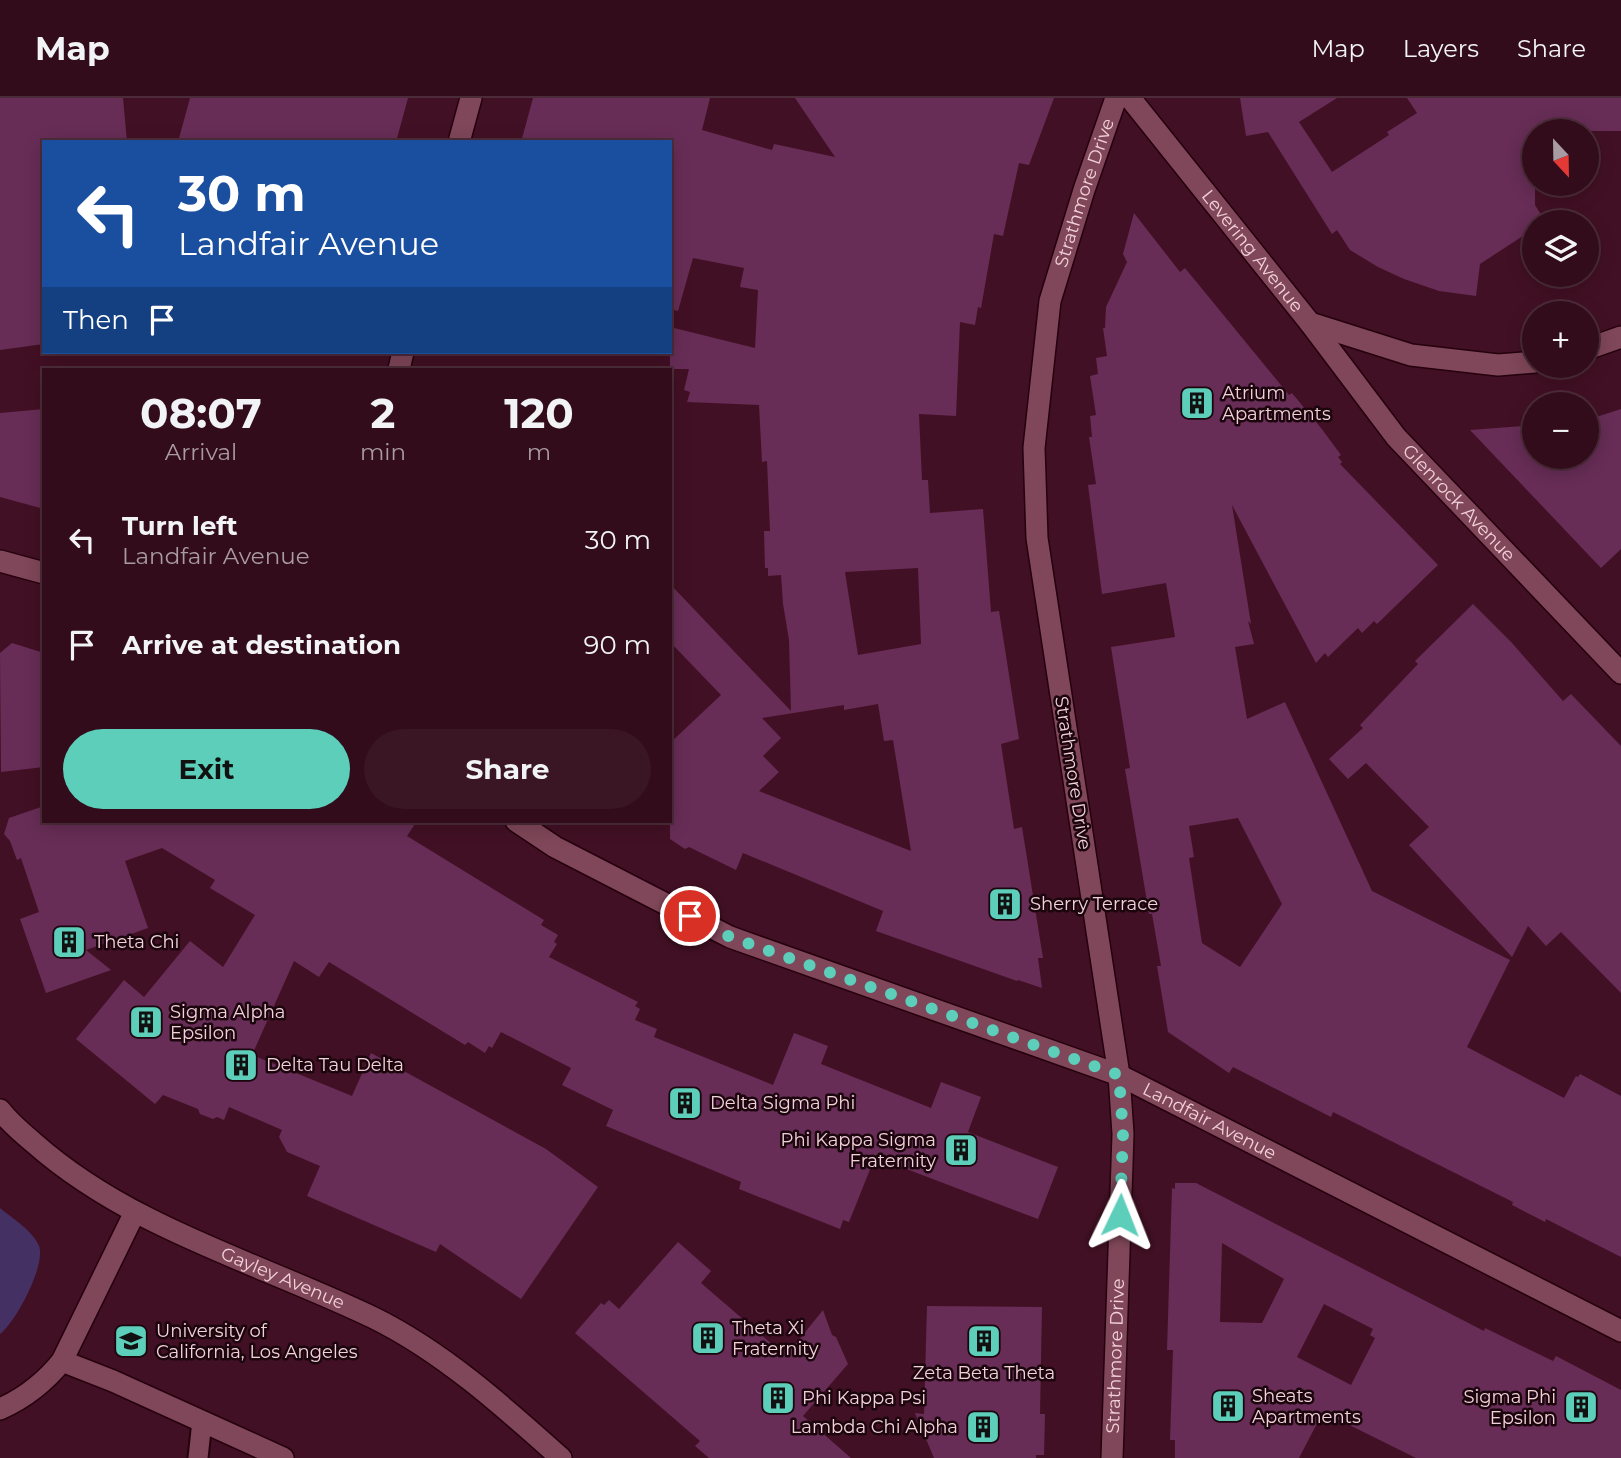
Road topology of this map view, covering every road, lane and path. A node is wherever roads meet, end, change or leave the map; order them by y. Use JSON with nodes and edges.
{"nodes":[{"id":1,"x":471,"y":98,"type":"edge"},
{"id":2,"x":1116,"y":98,"type":"edge"},
{"id":3,"x":1130,"y":98,"type":"edge"},
{"id":4,"x":460,"y":140,"type":"edge"},
{"id":5,"x":1310,"y":323,"type":"junction"},
{"id":6,"x":1621,"y":337,"type":"edge"},
{"id":7,"x":1599,"y":345,"type":"edge"},
{"id":8,"x":1522,"y":363,"type":"edge"},
{"id":9,"x":0,"y":561,"type":"edge"},
{"id":10,"x":42,"y":572,"type":"edge"},
{"id":11,"x":1621,"y":673,"type":"edge"},
{"id":12,"x":519,"y":823,"type":"edge"},
{"id":13,"x":1119,"y":1075,"type":"junction"},
{"id":14,"x":0,"y":1110,"type":"edge"},
{"id":15,"x":135,"y":1212,"type":"junction"},
{"id":16,"x":1621,"y":1331,"type":"edge"},
{"id":17,"x":62,"y":1362,"type":"junction"},
{"id":18,"x":0,"y":1409,"type":"edge"},
{"id":19,"x":202,"y":1421,"type":"junction"},
{"id":20,"x":198,"y":1458,"type":"edge"},
{"id":21,"x":283,"y":1458,"type":"edge"},
{"id":22,"x":561,"y":1458,"type":"edge"},
{"id":23,"x":1112,"y":1458,"type":"edge"}],
"edges":[{"from":1,"to":4,"type":"street"},
{"from":2,"to":13,"type":"street","name":"Strathmore Drive"},
{"from":3,"to":5,"type":"street","name":"Levering Avenue"},
{"from":5,"to":8,"type":"street","name":"Levering Avenue"},
{"from":5,"to":11,"type":"street","name":"Glenrock Avenue"},
{"from":6,"to":7,"type":"street"},
{"from":9,"to":10,"type":"street"},
{"from":12,"to":13,"type":"street","name":"Landfair Avenue"},
{"from":13,"to":16,"type":"street","name":"Landfair Avenue"},
{"from":13,"to":23,"type":"street","name":"Strathmore Drive"},
{"from":14,"to":15,"type":"street","name":"Gayley Avenue"},
{"from":15,"to":17,"type":"street"},
{"from":15,"to":22,"type":"street","name":"Gayley Avenue"},
{"from":17,"to":18,"type":"street"},
{"from":17,"to":19,"type":"street"},
{"from":19,"to":20,"type":"lane"},
{"from":19,"to":21,"type":"street"}]}
